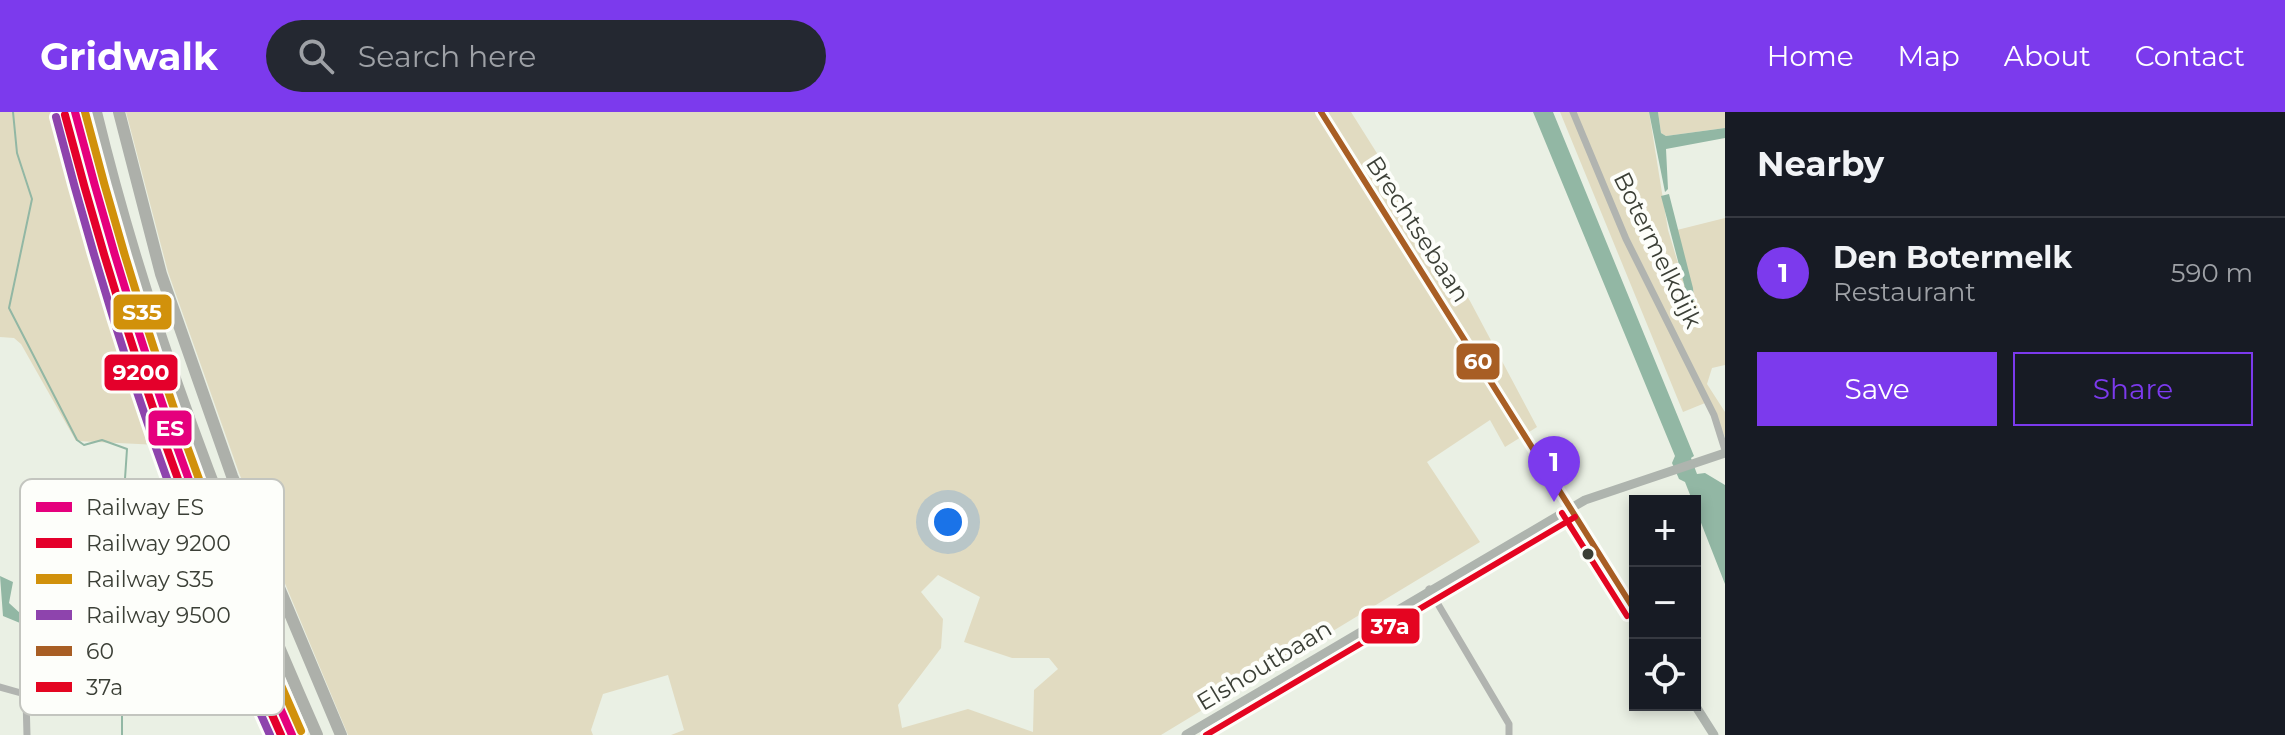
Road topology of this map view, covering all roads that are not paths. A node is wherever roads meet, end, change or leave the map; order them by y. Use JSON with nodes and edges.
{"nodes":[{"id":1,"x":96,"y":112,"type":"edge"},
{"id":2,"x":119,"y":112,"type":"edge"},
{"id":3,"x":1321,"y":112,"type":"edge"},
{"id":4,"x":1573,"y":112,"type":"edge"},
{"id":5,"x":1725,"y":452,"type":"edge"},
{"id":6,"x":211,"y":479,"type":"edge"},
{"id":7,"x":233,"y":479,"type":"edge"},
{"id":8,"x":1570,"y":508,"type":"junction"},
{"id":9,"x":1429,"y":589,"type":"junction"},
{"id":10,"x":284,"y":600,"type":"edge"},
{"id":11,"x":1629,"y":601,"type":"edge"},
{"id":12,"x":284,"y":656,"type":"edge"},
{"id":13,"x":0,"y":687,"type":"edge"},
{"id":14,"x":20,"y":693,"type":"edge"},
{"id":15,"x":1699,"y":711,"type":"edge"},
{"id":16,"x":26,"y":715,"type":"edge"},
{"id":17,"x":27,"y":735,"type":"edge"},
{"id":18,"x":317,"y":735,"type":"edge"},
{"id":19,"x":341,"y":735,"type":"edge"},
{"id":20,"x":1186,"y":735,"type":"edge"},
{"id":21,"x":1509,"y":735,"type":"edge"},
{"id":22,"x":1714,"y":735,"type":"edge"}],
"edges":[{"from":1,"to":6,"type":"highway"},
{"from":2,"to":7,"type":"highway"},
{"from":3,"to":8,"type":"main road","name":"Brechtsebaan"},
{"from":4,"to":5,"type":"street","name":"Botermelkdijk"},
{"from":5,"to":8,"type":"main road","name":"Elshoutbaan"},
{"from":8,"to":9,"type":"main road","name":"Elshoutbaan"},
{"from":8,"to":11,"type":"main road","name":"Brechtsebaan"},
{"from":9,"to":20,"type":"main road","name":"Elshoutbaan"},
{"from":9,"to":21,"type":"street"},
{"from":10,"to":19,"type":"highway"},
{"from":12,"to":18,"type":"highway"},
{"from":13,"to":14,"type":"street"},
{"from":15,"to":22,"type":"main road"},
{"from":16,"to":17,"type":"street"}]}
